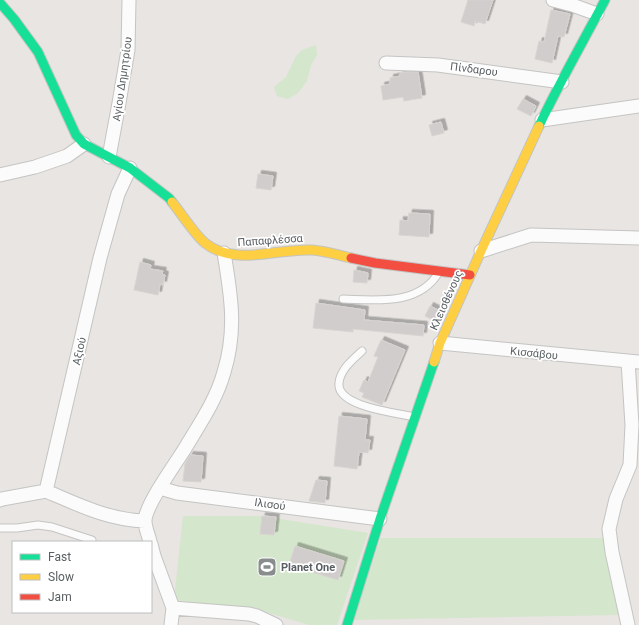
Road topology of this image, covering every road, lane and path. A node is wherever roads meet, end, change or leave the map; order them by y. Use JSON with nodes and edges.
{"nodes":[{"id":1,"x":129,"y":0,"type":"edge"},
{"id":2,"x":553,"y":0,"type":"edge"},
{"id":3,"x":605,"y":0,"type":"edge"},
{"id":4,"x":0,"y":3,"type":"edge"},
{"id":5,"x":597,"y":14,"type":"junction"},
{"id":6,"x":386,"y":63,"type":"dead end"},
{"id":7,"x":562,"y":82,"type":"junction"},
{"id":8,"x":639,"y":106,"type":"edge"},
{"id":9,"x":542,"y":120,"type":"junction"},
{"id":10,"x":84,"y":144,"type":"junction"},
{"id":11,"x":109,"y":157,"type":"junction"},
{"id":12,"x":130,"y":168,"type":"junction"},
{"id":13,"x":0,"y":175,"type":"edge"},
{"id":14,"x":639,"y":238,"type":"edge"},
{"id":15,"x":481,"y":251,"type":"junction"},
{"id":16,"x":224,"y":253,"type":"junction"},
{"id":17,"x":439,"y":272,"type":"junction"},
{"id":18,"x":470,"y":275,"type":"junction"},
{"id":19,"x":343,"y":299,"type":"dead end"},
{"id":20,"x":440,"y":344,"type":"junction"},
{"id":21,"x":362,"y":351,"type":"dead end"},
{"id":22,"x":633,"y":362,"type":"edge"},
{"id":23,"x":415,"y":417,"type":"junction"},
{"id":24,"x":635,"y":465,"type":"edge"},
{"id":25,"x":160,"y":488,"type":"junction"},
{"id":26,"x":46,"y":491,"type":"junction"},
{"id":27,"x":0,"y":500,"type":"edge"},
{"id":28,"x":380,"y":519,"type":"junction"},
{"id":29,"x":145,"y":521,"type":"junction"},
{"id":30,"x":0,"y":528,"type":"edge"},
{"id":31,"x":92,"y":540,"type":"dead end"},
{"id":32,"x":150,"y":541,"type":"edge"},
{"id":33,"x":152,"y":547,"type":"edge"},
{"id":34,"x":173,"y":608,"type":"junction"},
{"id":35,"x":171,"y":625,"type":"edge"},
{"id":36,"x":276,"y":625,"type":"edge"},
{"id":37,"x":346,"y":625,"type":"edge"},
{"id":38,"x":628,"y":625,"type":"edge"}],
"edges":[{"from":1,"to":11,"type":"street","name":"Αγίου Δημητρίου"},
{"from":2,"to":5,"type":"street"},
{"from":3,"to":5,"type":"main road","name":"Κλεισθένους"},
{"from":4,"to":10,"type":"main road","name":"Παπαφλέσσα"},
{"from":5,"to":7,"type":"main road","name":"Κλεισθένους"},
{"from":6,"to":7,"type":"street","name":"Πίνδαρου"},
{"from":7,"to":9,"type":"main road","name":"Κλεισθένους"},
{"from":8,"to":9,"type":"street"},
{"from":9,"to":15,"type":"main road","name":"Κλεισθένους"},
{"from":10,"to":11,"type":"main road","name":"Παπαφλέσσα"},
{"from":10,"to":13,"type":"street"},
{"from":11,"to":12,"type":"main road","name":"Παπαφλέσσα"},
{"from":12,"to":16,"type":"main road","name":"Παπαφλέσσα"},
{"from":12,"to":26,"type":"street","name":"Αξιού"},
{"from":14,"to":15,"type":"street"},
{"from":15,"to":18,"type":"main road","name":"Κλεισθένους"},
{"from":16,"to":17,"type":"main road","name":"Παπαφλέσσα"},
{"from":16,"to":25,"type":"street"},
{"from":17,"to":18,"type":"main road","name":"Παπαφλέσσα"},
{"from":17,"to":19,"type":"lane"},
{"from":18,"to":20,"type":"main road","name":"Κλεισθένους"},
{"from":20,"to":22,"type":"street","name":"Κισσάβου"},
{"from":20,"to":23,"type":"main road","name":"Κλεισθένους"},
{"from":21,"to":23,"type":"lane"},
{"from":22,"to":24,"type":"street"},
{"from":23,"to":28,"type":"main road","name":"Κλεισθένους"},
{"from":24,"to":38,"type":"street"},
{"from":25,"to":28,"type":"street","name":"Ιλισού"},
{"from":25,"to":29,"type":"street"},
{"from":26,"to":27,"type":"street"},
{"from":26,"to":29,"type":"street"},
{"from":28,"to":37,"type":"main road","name":"Κλεισθένους"},
{"from":29,"to":32,"type":"street"},
{"from":30,"to":31,"type":"lane"},
{"from":33,"to":34,"type":"street"},
{"from":34,"to":35,"type":"street"},
{"from":34,"to":36,"type":"street"}]}
